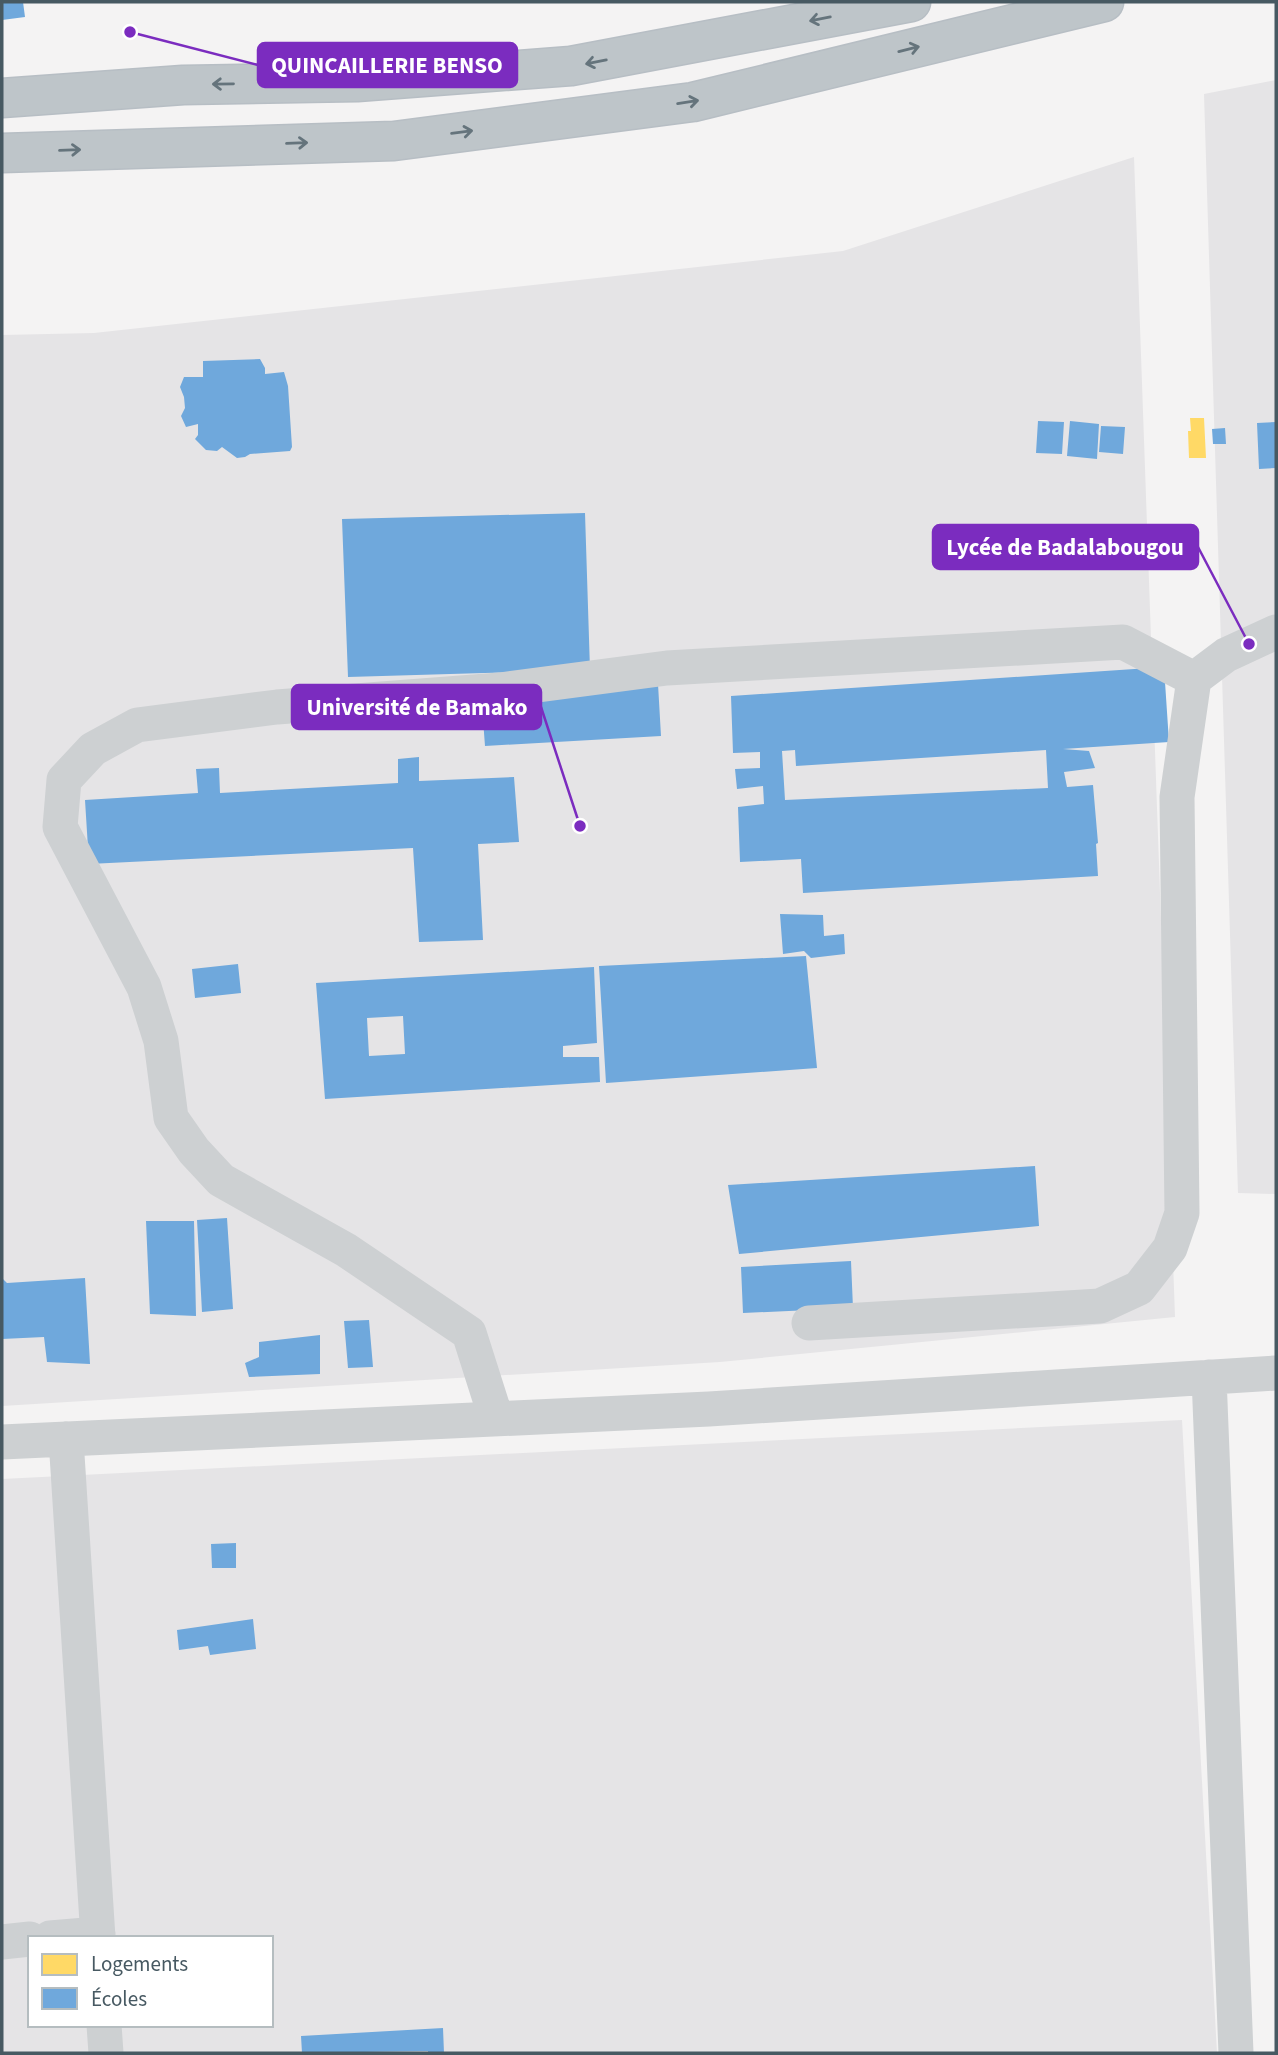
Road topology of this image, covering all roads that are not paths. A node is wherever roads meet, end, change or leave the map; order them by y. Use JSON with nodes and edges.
{"nodes":[{"id":1,"x":911,"y":2,"type":"edge"},
{"id":2,"x":1104,"y":2,"type":"edge"},
{"id":3,"x":2,"y":98,"type":"edge"},
{"id":4,"x":2,"y":153,"type":"edge"},
{"id":5,"x":1276,"y":632,"type":"edge"},
{"id":6,"x":1194,"y":678,"type":"junction"},
{"id":7,"x":810,"y":1323,"type":"dead end"},
{"id":8,"x":1276,"y":1373,"type":"edge"},
{"id":9,"x":1209,"y":1377,"type":"junction"},
{"id":10,"x":496,"y":1418,"type":"junction"},
{"id":11,"x":66,"y":1439,"type":"junction"},
{"id":12,"x":2,"y":1442,"type":"edge"},
{"id":13,"x":98,"y":1936,"type":"edge"},
{"id":14,"x":28,"y":1939,"type":"edge"},
{"id":15,"x":2,"y":1942,"type":"edge"},
{"id":16,"x":104,"y":2027,"type":"edge"},
{"id":17,"x":106,"y":2053,"type":"edge"},
{"id":18,"x":1236,"y":2053,"type":"edge"}],
"edges":[{"from":1,"to":3,"type":"highway","one_way":true},
{"from":4,"to":2,"type":"highway","one_way":true},
{"from":5,"to":6,"type":"street"},
{"from":6,"to":7,"type":"street"},
{"from":6,"to":10,"type":"street"},
{"from":8,"to":9,"type":"street"},
{"from":9,"to":10,"type":"street"},
{"from":9,"to":18,"type":"street"},
{"from":10,"to":11,"type":"street"},
{"from":11,"to":12,"type":"street"},
{"from":11,"to":13,"type":"street"},
{"from":14,"to":15,"type":"street"},
{"from":16,"to":17,"type":"street"}]}
